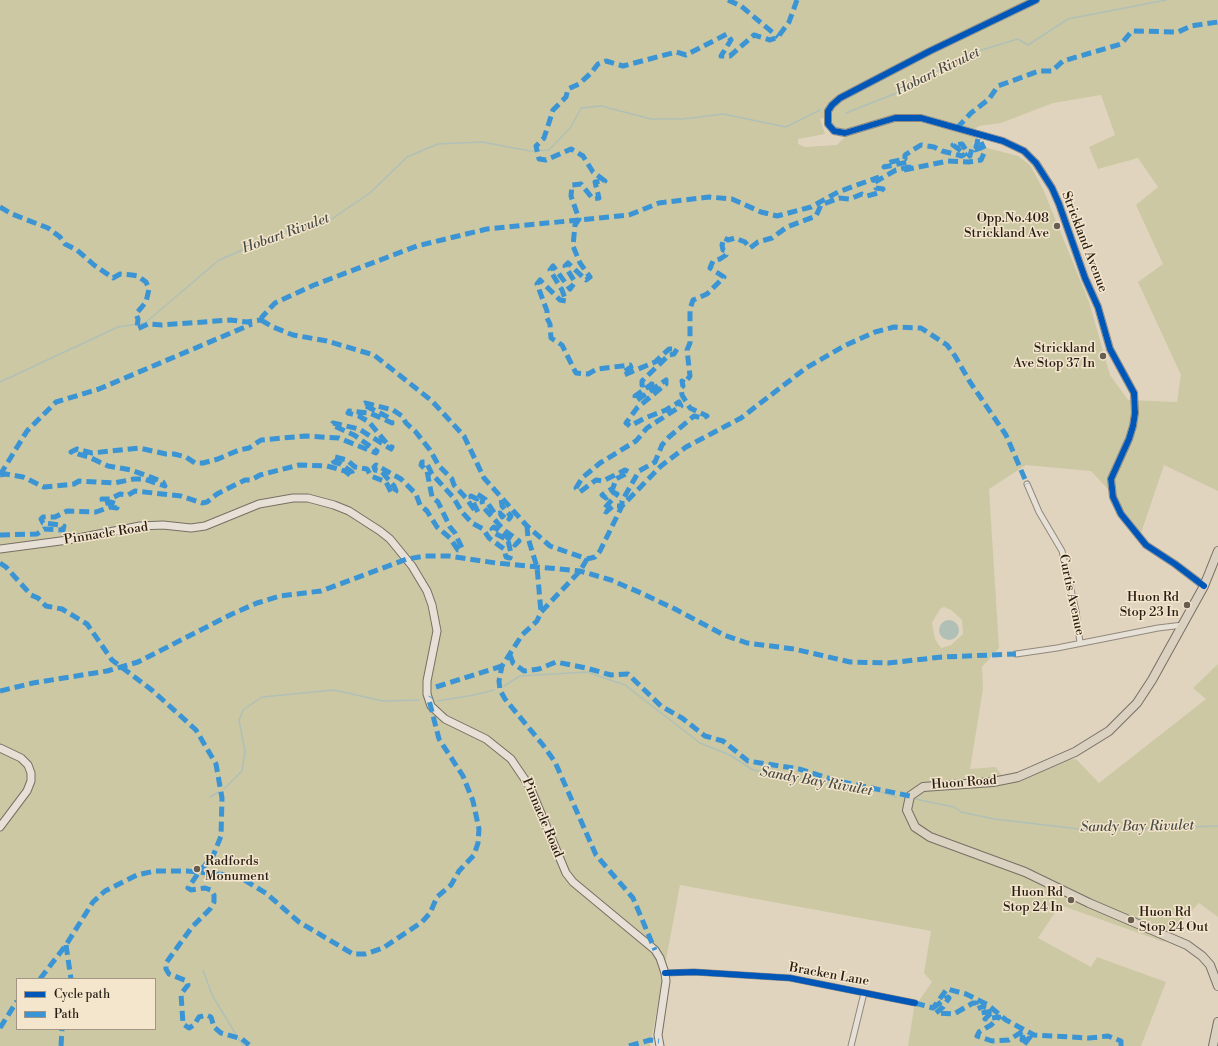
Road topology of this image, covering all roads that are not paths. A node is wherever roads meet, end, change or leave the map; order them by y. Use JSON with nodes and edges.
{"nodes":[{"id":1,"x":1036,"y":0,"type":"edge"},
{"id":2,"x":1027,"y":484,"type":"dead end"},
{"id":3,"x":0,"y":549,"type":"edge"},
{"id":4,"x":1218,"y":551,"type":"edge"},
{"id":5,"x":1204,"y":586,"type":"junction"},
{"id":6,"x":1183,"y":625,"type":"junction"},
{"id":7,"x":1080,"y":643,"type":"junction"},
{"id":8,"x":1016,"y":654,"type":"dead end"},
{"id":9,"x":0,"y":748,"type":"edge"},
{"id":10,"x":0,"y":827,"type":"edge"},
{"id":11,"x":665,"y":973,"type":"junction"},
{"id":12,"x":1218,"y":986,"type":"edge"},
{"id":13,"x":864,"y":992,"type":"junction"},
{"id":14,"x":915,"y":1003,"type":"dead end"},
{"id":15,"x":1218,"y":1022,"type":"edge"},
{"id":16,"x":660,"y":1046,"type":"edge"},
{"id":17,"x":851,"y":1046,"type":"edge"},
{"id":18,"x":1213,"y":1046,"type":"edge"}],
"edges":[{"from":1,"to":5,"type":"street","name":"Strickland Avenue"},
{"from":2,"to":7,"type":"street","name":"Curtis Avenue"},
{"from":3,"to":11,"type":"main road","name":"Pinnacle Road"},
{"from":4,"to":5,"type":"main road","name":"Huon Road"},
{"from":5,"to":6,"type":"main road","name":"Huon Road"},
{"from":6,"to":7,"type":"street"},
{"from":6,"to":12,"type":"main road","name":"Huon Road"},
{"from":7,"to":8,"type":"street"},
{"from":9,"to":10,"type":"main road"},
{"from":11,"to":13,"type":"street","name":"Bracken Lane"},
{"from":11,"to":16,"type":"main road"},
{"from":13,"to":14,"type":"street","name":"Bracken Lane"},
{"from":13,"to":17,"type":"street","name":"Bracken Lane"},
{"from":15,"to":18,"type":"main road"}]}
